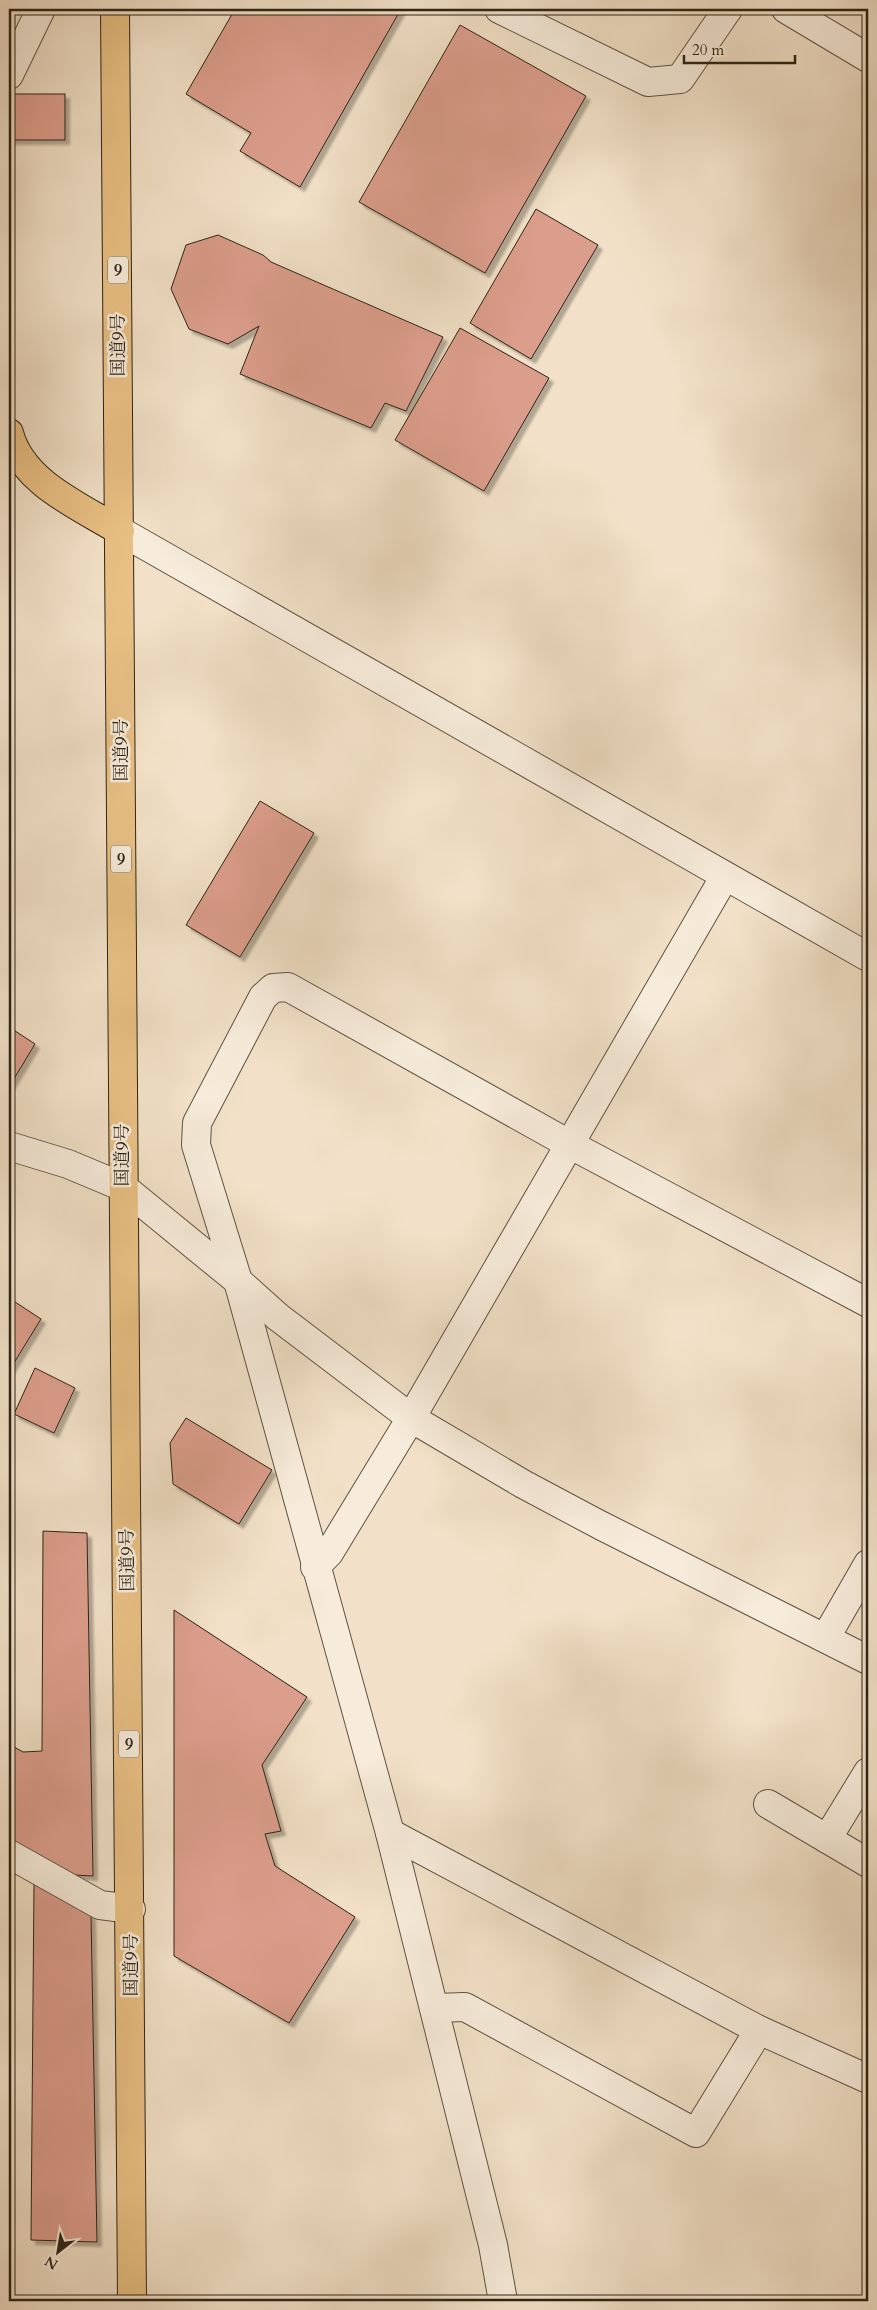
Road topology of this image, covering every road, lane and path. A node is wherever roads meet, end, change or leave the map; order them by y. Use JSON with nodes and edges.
{"nodes":[{"id":1,"x":41,"y":9,"type":"edge"},
{"id":2,"x":116,"y":9,"type":"edge"},
{"id":3,"x":499,"y":9,"type":"edge"},
{"id":4,"x":728,"y":9,"type":"edge"},
{"id":5,"x":786,"y":9,"type":"edge"},
{"id":6,"x":868,"y":58,"type":"edge"},
{"id":7,"x":9,"y":75,"type":"edge"},
{"id":8,"x":10,"y":439,"type":"edge"},
{"id":9,"x":120,"y":531,"type":"junction"},
{"id":10,"x":725,"y":876,"type":"junction"},
{"id":11,"x":868,"y":957,"type":"edge"},
{"id":12,"x":570,"y":1144,"type":"junction"},
{"id":13,"x":9,"y":1146,"type":"edge"},
{"id":14,"x":122,"y":1187,"type":"junction"},
{"id":15,"x":238,"y":1281,"type":"junction"},
{"id":16,"x":868,"y":1303,"type":"edge"},
{"id":17,"x":411,"y":1418,"type":"junction"},
{"id":18,"x":868,"y":1564,"type":"edge"},
{"id":19,"x":315,"y":1567,"type":"junction"},
{"id":20,"x":826,"y":1637,"type":"junction"},
{"id":21,"x":868,"y":1660,"type":"edge"},
{"id":22,"x":868,"y":1772,"type":"edge"},
{"id":23,"x":768,"y":1804,"type":"dead end"},
{"id":24,"x":390,"y":1833,"type":"junction"},
{"id":25,"x":827,"y":1839,"type":"junction"},
{"id":26,"x":9,"y":1854,"type":"edge"},
{"id":27,"x":868,"y":1864,"type":"edge"},
{"id":28,"x":131,"y":1909,"type":"junction"},
{"id":29,"x":434,"y":2008,"type":"junction"},
{"id":30,"x":759,"y":2030,"type":"junction"},
{"id":31,"x":868,"y":2079,"type":"edge"},
{"id":32,"x":132,"y":2301,"type":"edge"},
{"id":33,"x":503,"y":2301,"type":"edge"}],
"edges":[{"from":1,"to":7,"type":"street"},
{"from":2,"to":9,"type":"main road","name":"国道9号","number":"9"},
{"from":3,"to":4,"type":"street"},
{"from":5,"to":6,"type":"street"},
{"from":8,"to":9,"type":"main road"},
{"from":9,"to":10,"type":"street"},
{"from":9,"to":14,"type":"main road","name":"国道9号","number":"9"},
{"from":10,"to":11,"type":"street"},
{"from":10,"to":12,"type":"street"},
{"from":12,"to":15,"type":"street"},
{"from":12,"to":16,"type":"street"},
{"from":12,"to":17,"type":"street"},
{"from":13,"to":14,"type":"street"},
{"from":14,"to":15,"type":"street"},
{"from":14,"to":28,"type":"main road","name":"国道9号","number":"9"},
{"from":15,"to":17,"type":"street"},
{"from":15,"to":19,"type":"street"},
{"from":17,"to":19,"type":"street"},
{"from":17,"to":20,"type":"street"},
{"from":18,"to":20,"type":"street"},
{"from":19,"to":24,"type":"street"},
{"from":20,"to":21,"type":"street"},
{"from":22,"to":25,"type":"street"},
{"from":23,"to":25,"type":"street"},
{"from":24,"to":29,"type":"street"},
{"from":24,"to":30,"type":"street"},
{"from":25,"to":27,"type":"street"},
{"from":26,"to":28,"type":"street"},
{"from":28,"to":32,"type":"main road","name":"国道9号","number":"9"},
{"from":29,"to":30,"type":"street"},
{"from":29,"to":33,"type":"street"},
{"from":30,"to":31,"type":"street"}]}
